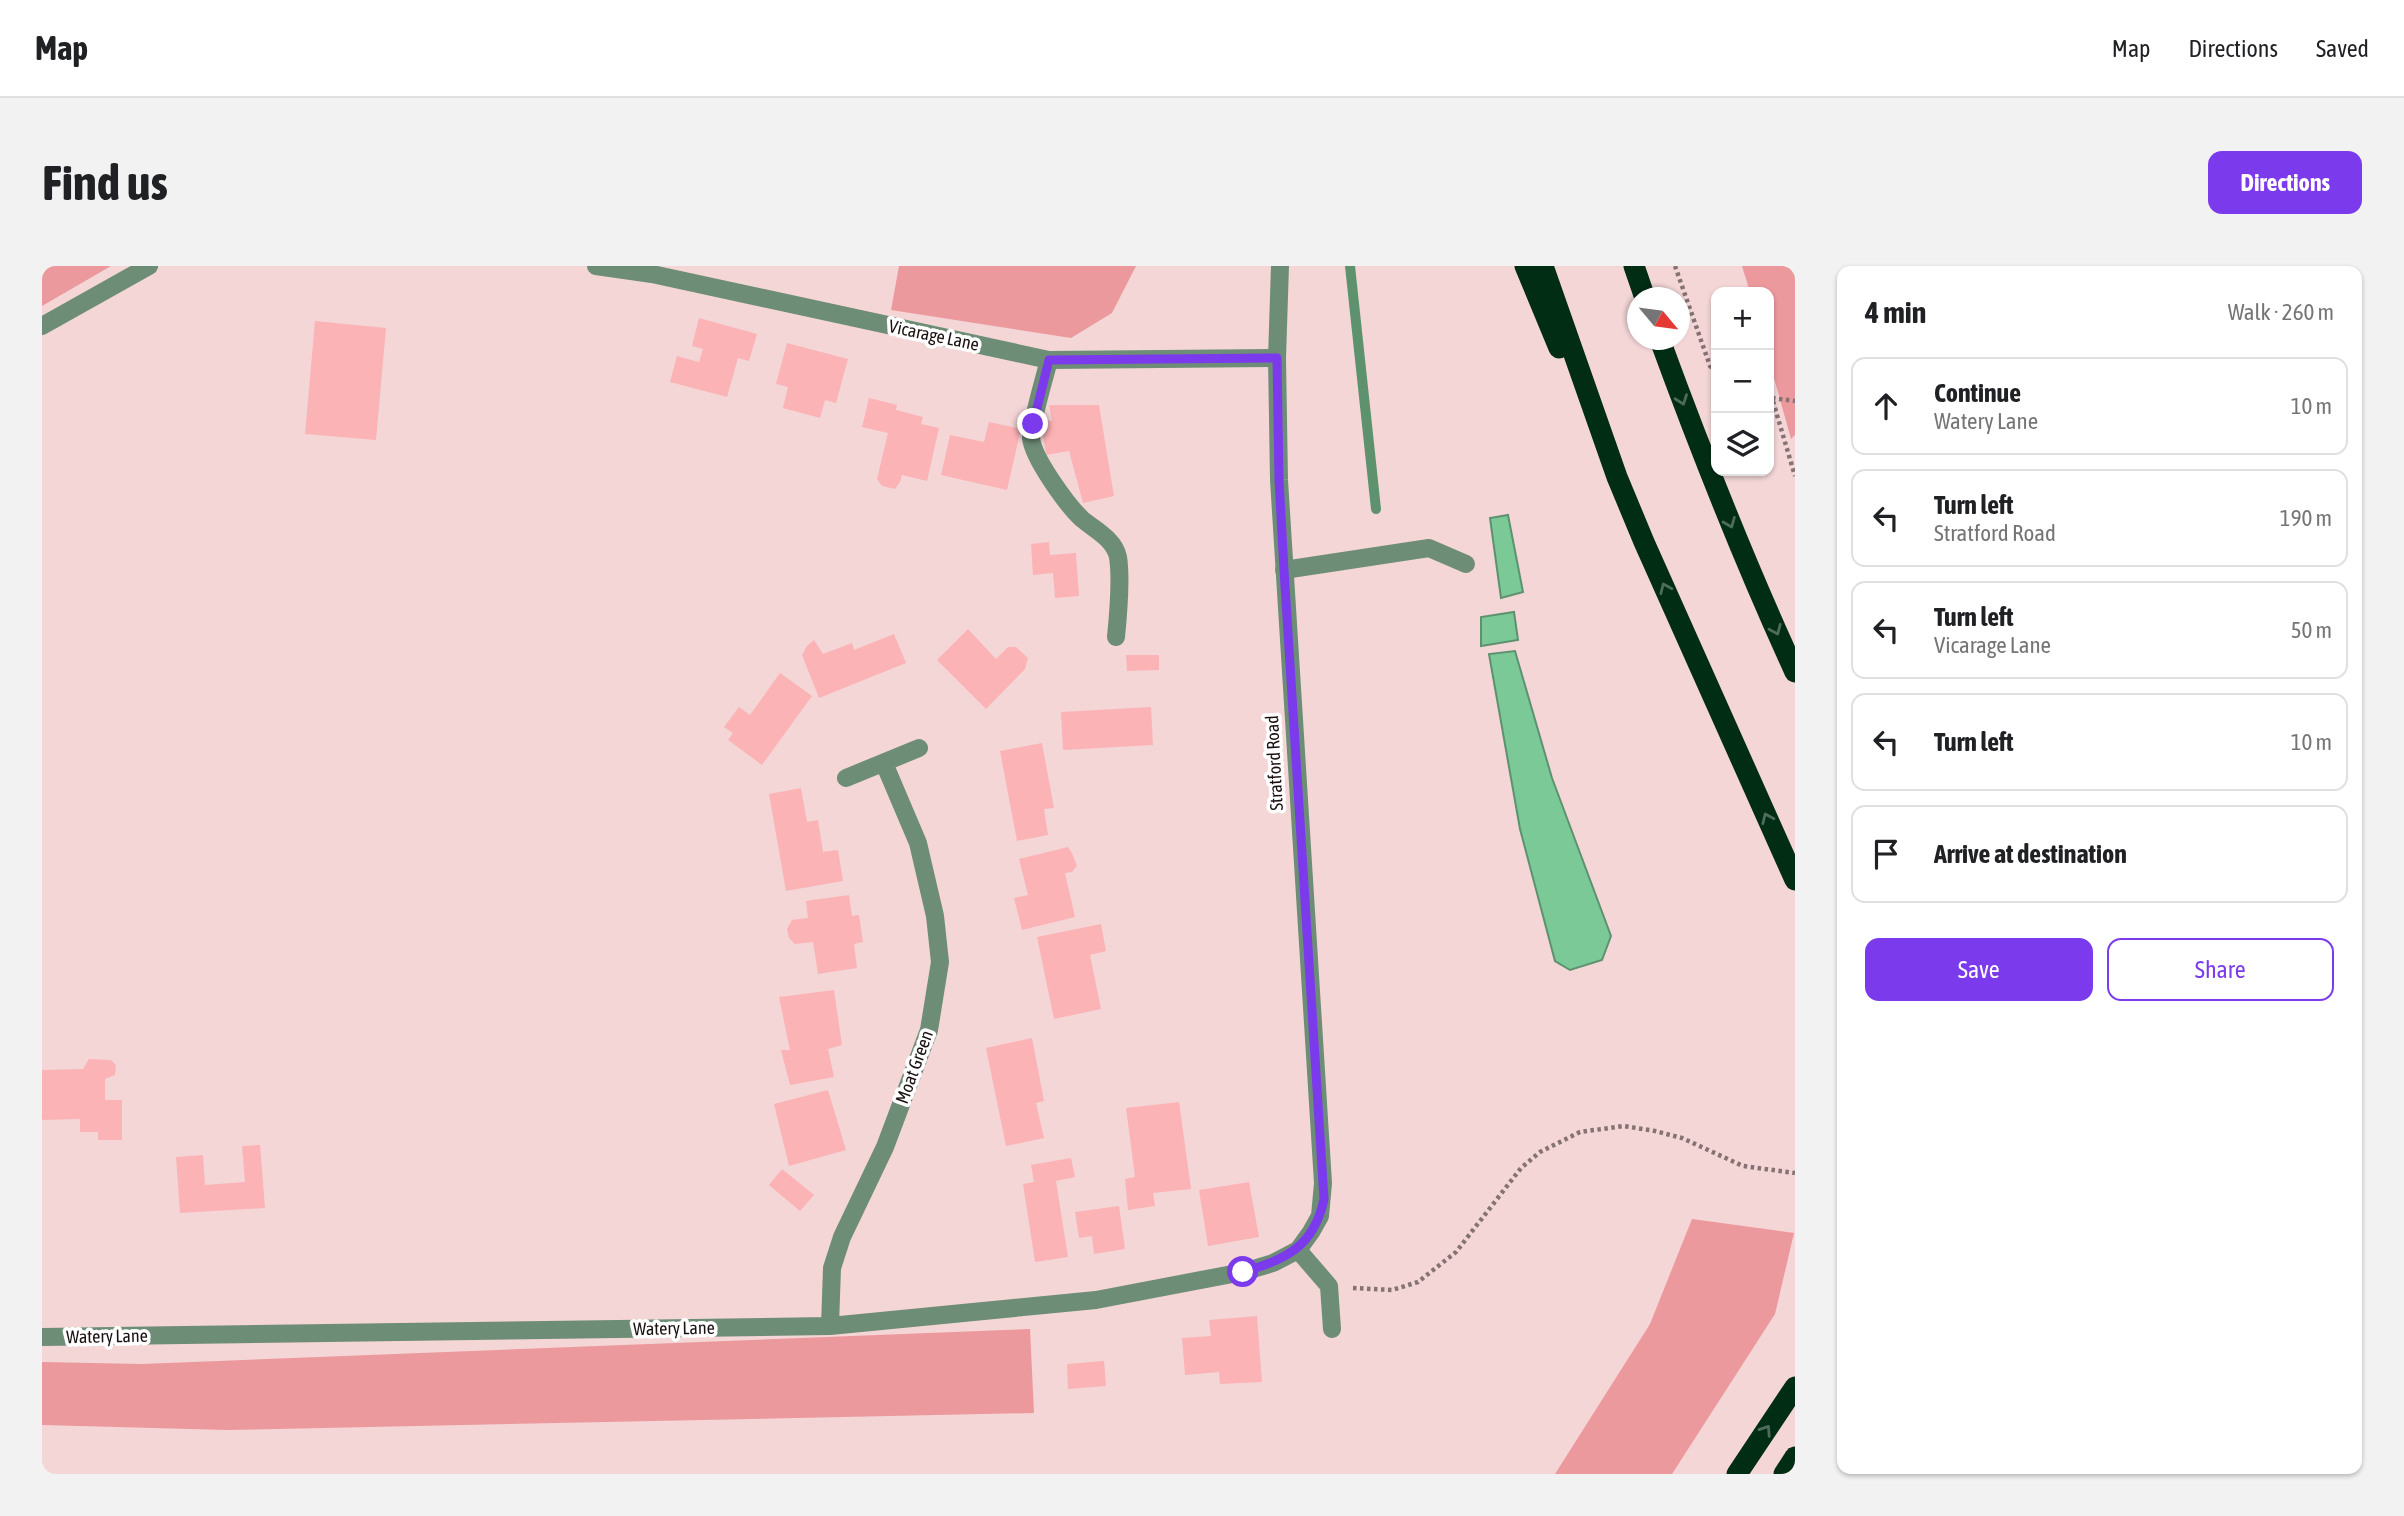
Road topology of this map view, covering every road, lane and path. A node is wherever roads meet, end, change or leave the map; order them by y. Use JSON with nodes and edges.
{"nodes":[{"id":1,"x":149,"y":266,"type":"edge"},
{"id":2,"x":596,"y":266,"type":"edge"},
{"id":3,"x":1280,"y":266,"type":"edge"},
{"id":4,"x":1525,"y":266,"type":"edge"},
{"id":5,"x":1543,"y":266,"type":"edge"},
{"id":6,"x":1634,"y":266,"type":"edge"},
{"id":7,"x":1675,"y":266,"type":"edge"},
{"id":8,"x":652,"y":270,"type":"edge"},
{"id":9,"x":1641,"y":287,"type":"edge"},
{"id":10,"x":42,"y":326,"type":"edge"},
{"id":11,"x":1664,"y":350,"type":"edge"},
{"id":12,"x":1277,"y":358,"type":"junction"},
{"id":13,"x":1049,"y":360,"type":"junction"},
{"id":14,"x":1711,"y":367,"type":"edge"},
{"id":15,"x":1774,"y":399,"type":"edge"},
{"id":16,"x":1795,"y":401,"type":"edge"},
{"id":17,"x":1774,"y":411,"type":"edge"},
{"id":18,"x":1795,"y":476,"type":"edge"},
{"id":19,"x":1617,"y":477,"type":"junction"},
{"id":20,"x":1466,"y":565,"type":"dead end"},
{"id":21,"x":1284,"y":570,"type":"junction"},
{"id":22,"x":1116,"y":637,"type":"dead end"},
{"id":23,"x":1795,"y":672,"type":"edge"},
{"id":24,"x":919,"y":748,"type":"dead end"},
{"id":25,"x":884,"y":763,"type":"junction"},
{"id":26,"x":846,"y":778,"type":"dead end"},
{"id":27,"x":1795,"y":880,"type":"edge"},
{"id":28,"x":1795,"y":1173,"type":"edge"},
{"id":29,"x":1298,"y":1250,"type":"junction"},
{"id":30,"x":1329,"y":1286,"type":"junction"},
{"id":31,"x":830,"y":1326,"type":"junction"},
{"id":32,"x":1332,"y":1329,"type":"dead end"},
{"id":33,"x":42,"y":1337,"type":"edge"},
{"id":34,"x":1795,"y":1387,"type":"edge"},
{"id":35,"x":1795,"y":1457,"type":"edge"},
{"id":36,"x":1737,"y":1474,"type":"edge"},
{"id":37,"x":1784,"y":1474,"type":"edge"}],
"edges":[{"from":1,"to":10,"type":"street"},
{"from":2,"to":8,"type":"street","name":"Vicarage Lane"},
{"from":3,"to":12,"type":"street","name":"Stratford Road"},
{"from":4,"to":19,"type":"highway"},
{"from":5,"to":19,"type":"highway"},
{"from":6,"to":9,"type":"highway"},
{"from":7,"to":14,"type":"path"},
{"from":8,"to":13,"type":"street","name":"Vicarage Lane"},
{"from":11,"to":23,"type":"highway","one_way":true},
{"from":12,"to":13,"type":"street","name":"Vicarage Lane"},
{"from":12,"to":21,"type":"street","name":"Stratford Road"},
{"from":13,"to":22,"type":"street"},
{"from":15,"to":16,"type":"path"},
{"from":17,"to":18,"type":"path"},
{"from":27,"to":19,"type":"highway","one_way":true},
{"from":20,"to":21,"type":"street"},
{"from":21,"to":29,"type":"street","name":"Stratford Road"},
{"from":24,"to":25,"type":"street"},
{"from":25,"to":26,"type":"street"},
{"from":25,"to":31,"type":"street","name":"Moat Green"},
{"from":28,"to":30,"type":"path"},
{"from":29,"to":30,"type":"street"},
{"from":29,"to":31,"type":"street","name":"Watery Lane"},
{"from":30,"to":32,"type":"street"},
{"from":31,"to":33,"type":"street","name":"Watery Lane"},
{"from":36,"to":34,"type":"highway","one_way":true},
{"from":35,"to":37,"type":"highway"}]}
